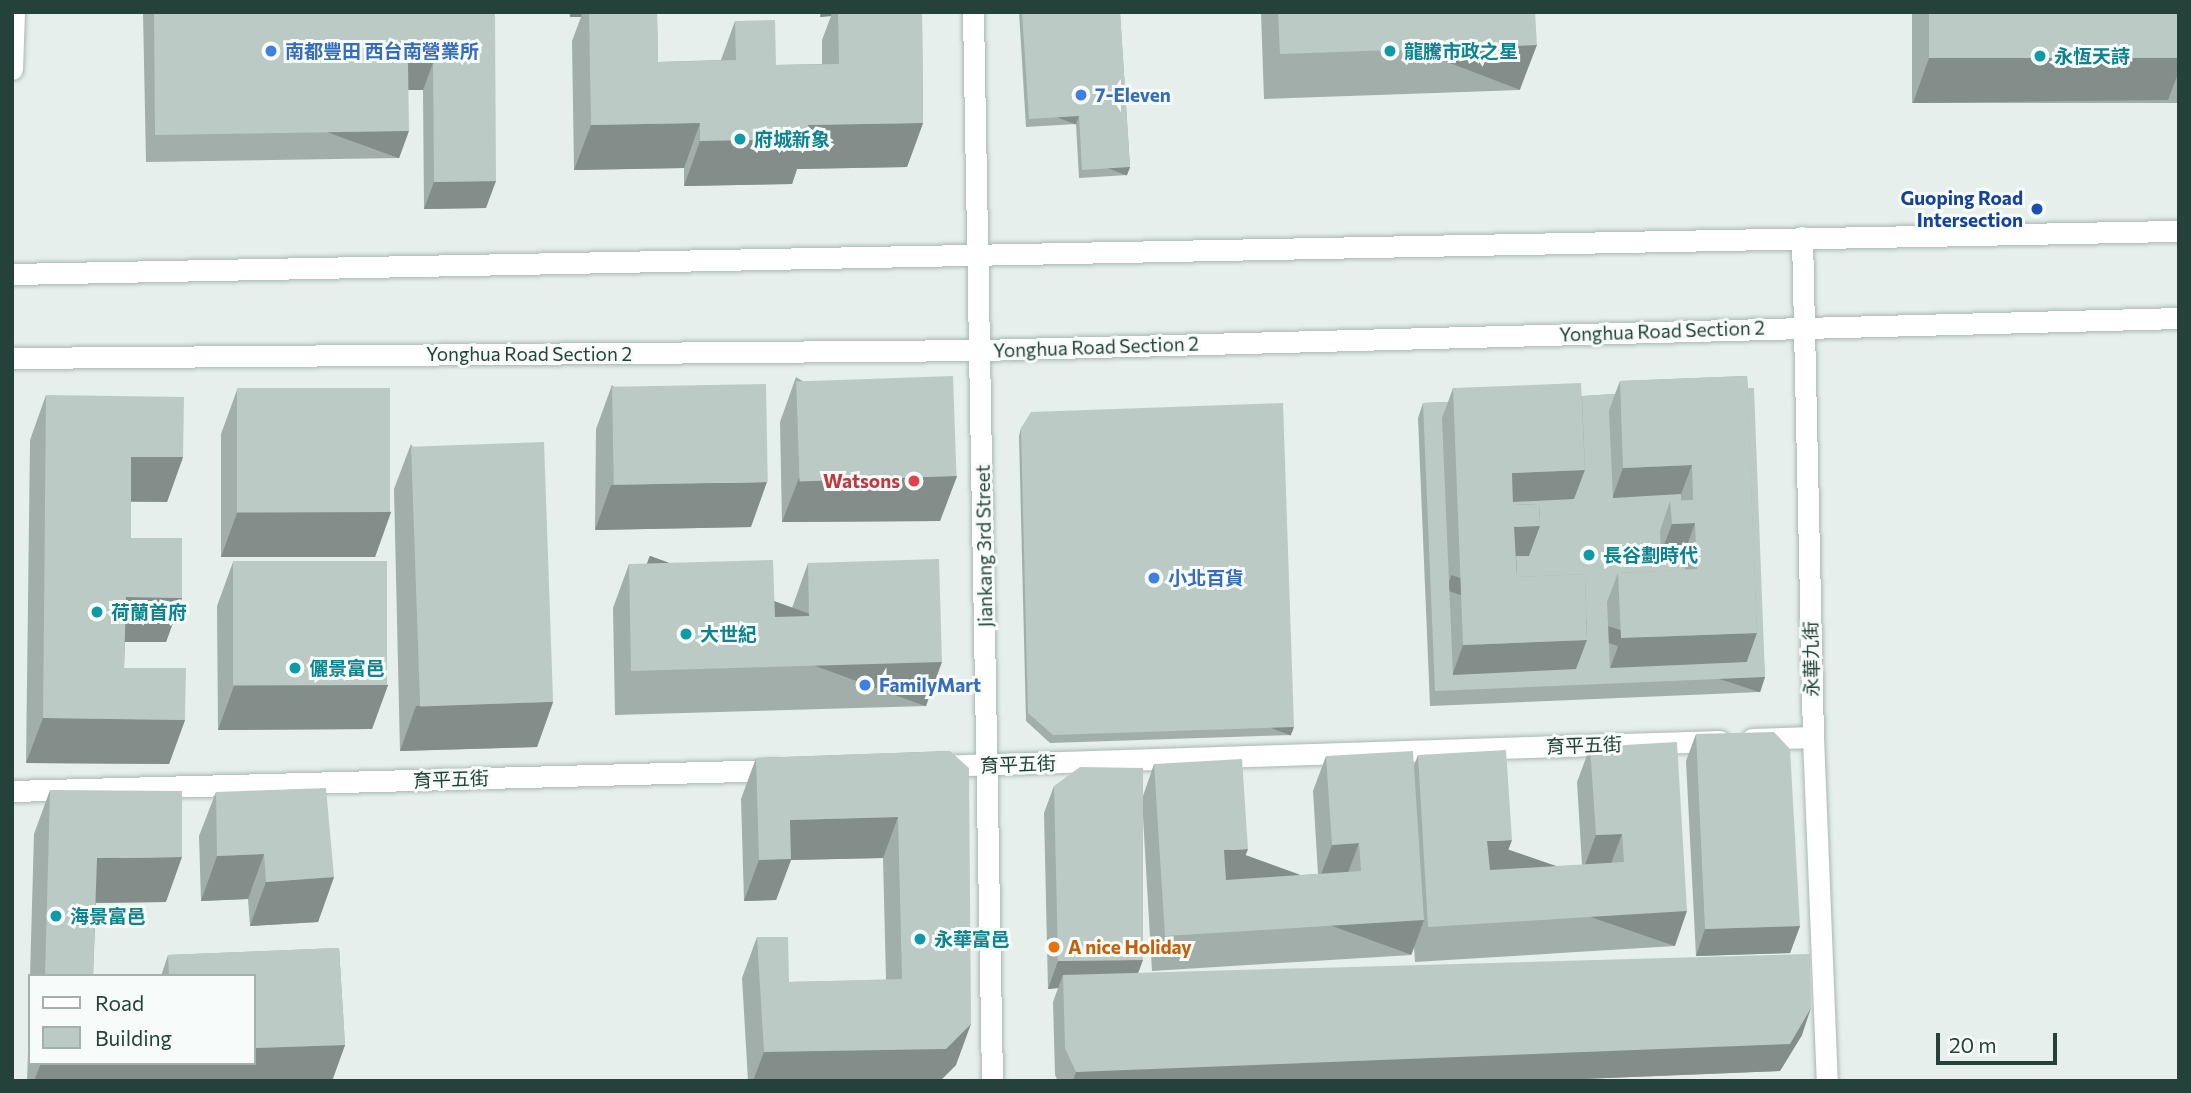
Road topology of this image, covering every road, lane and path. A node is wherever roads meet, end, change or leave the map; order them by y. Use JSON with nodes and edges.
{"nodes":[{"id":1,"x":14,"y":12,"type":"edge"},
{"id":2,"x":973,"y":12,"type":"edge"},
{"id":3,"x":12,"y":69,"type":"edge"},
{"id":4,"x":2179,"y":231,"type":"edge"},
{"id":5,"x":1802,"y":237,"type":"junction"},
{"id":6,"x":979,"y":256,"type":"junction"},
{"id":7,"x":12,"y":274,"type":"edge"},
{"id":8,"x":2179,"y":318,"type":"edge"},
{"id":9,"x":1804,"y":328,"type":"junction"},
{"id":10,"x":981,"y":350,"type":"junction"},
{"id":11,"x":12,"y":358,"type":"edge"},
{"id":12,"x":1813,"y":737,"type":"junction"},
{"id":13,"x":987,"y":765,"type":"junction"},
{"id":14,"x":918,"y":766,"type":"edge"},
{"id":15,"x":806,"y":770,"type":"edge"},
{"id":16,"x":12,"y":791,"type":"edge"},
{"id":17,"x":992,"y":1081,"type":"edge"},
{"id":18,"x":1827,"y":1081,"type":"edge"}],
"edges":[{"from":1,"to":3,"type":"street"},
{"from":2,"to":6,"type":"street","name":"Jiankang 3rd Street"},
{"from":4,"to":5,"type":"street"},
{"from":5,"to":6,"type":"street"},
{"from":5,"to":9,"type":"street","name":"永華九街"},
{"from":6,"to":7,"type":"street"},
{"from":6,"to":10,"type":"street","name":"Jiankang 3rd Street"},
{"from":8,"to":9,"type":"street","name":"Yonghua Road Section 2"},
{"from":9,"to":10,"type":"street","name":"Yonghua Road Section 2"},
{"from":9,"to":12,"type":"street","name":"永華九街"},
{"from":10,"to":11,"type":"street","name":"Yonghua Road Section 2"},
{"from":10,"to":13,"type":"street","name":"Jiankang 3rd Street"},
{"from":12,"to":13,"type":"street","name":"育平五街"},
{"from":12,"to":18,"type":"street","name":"永華九街"},
{"from":13,"to":14,"type":"street","name":"育平五街"},
{"from":13,"to":17,"type":"street","name":"Jiankang 3rd Street"},
{"from":15,"to":16,"type":"street","name":"育平五街"}]}
